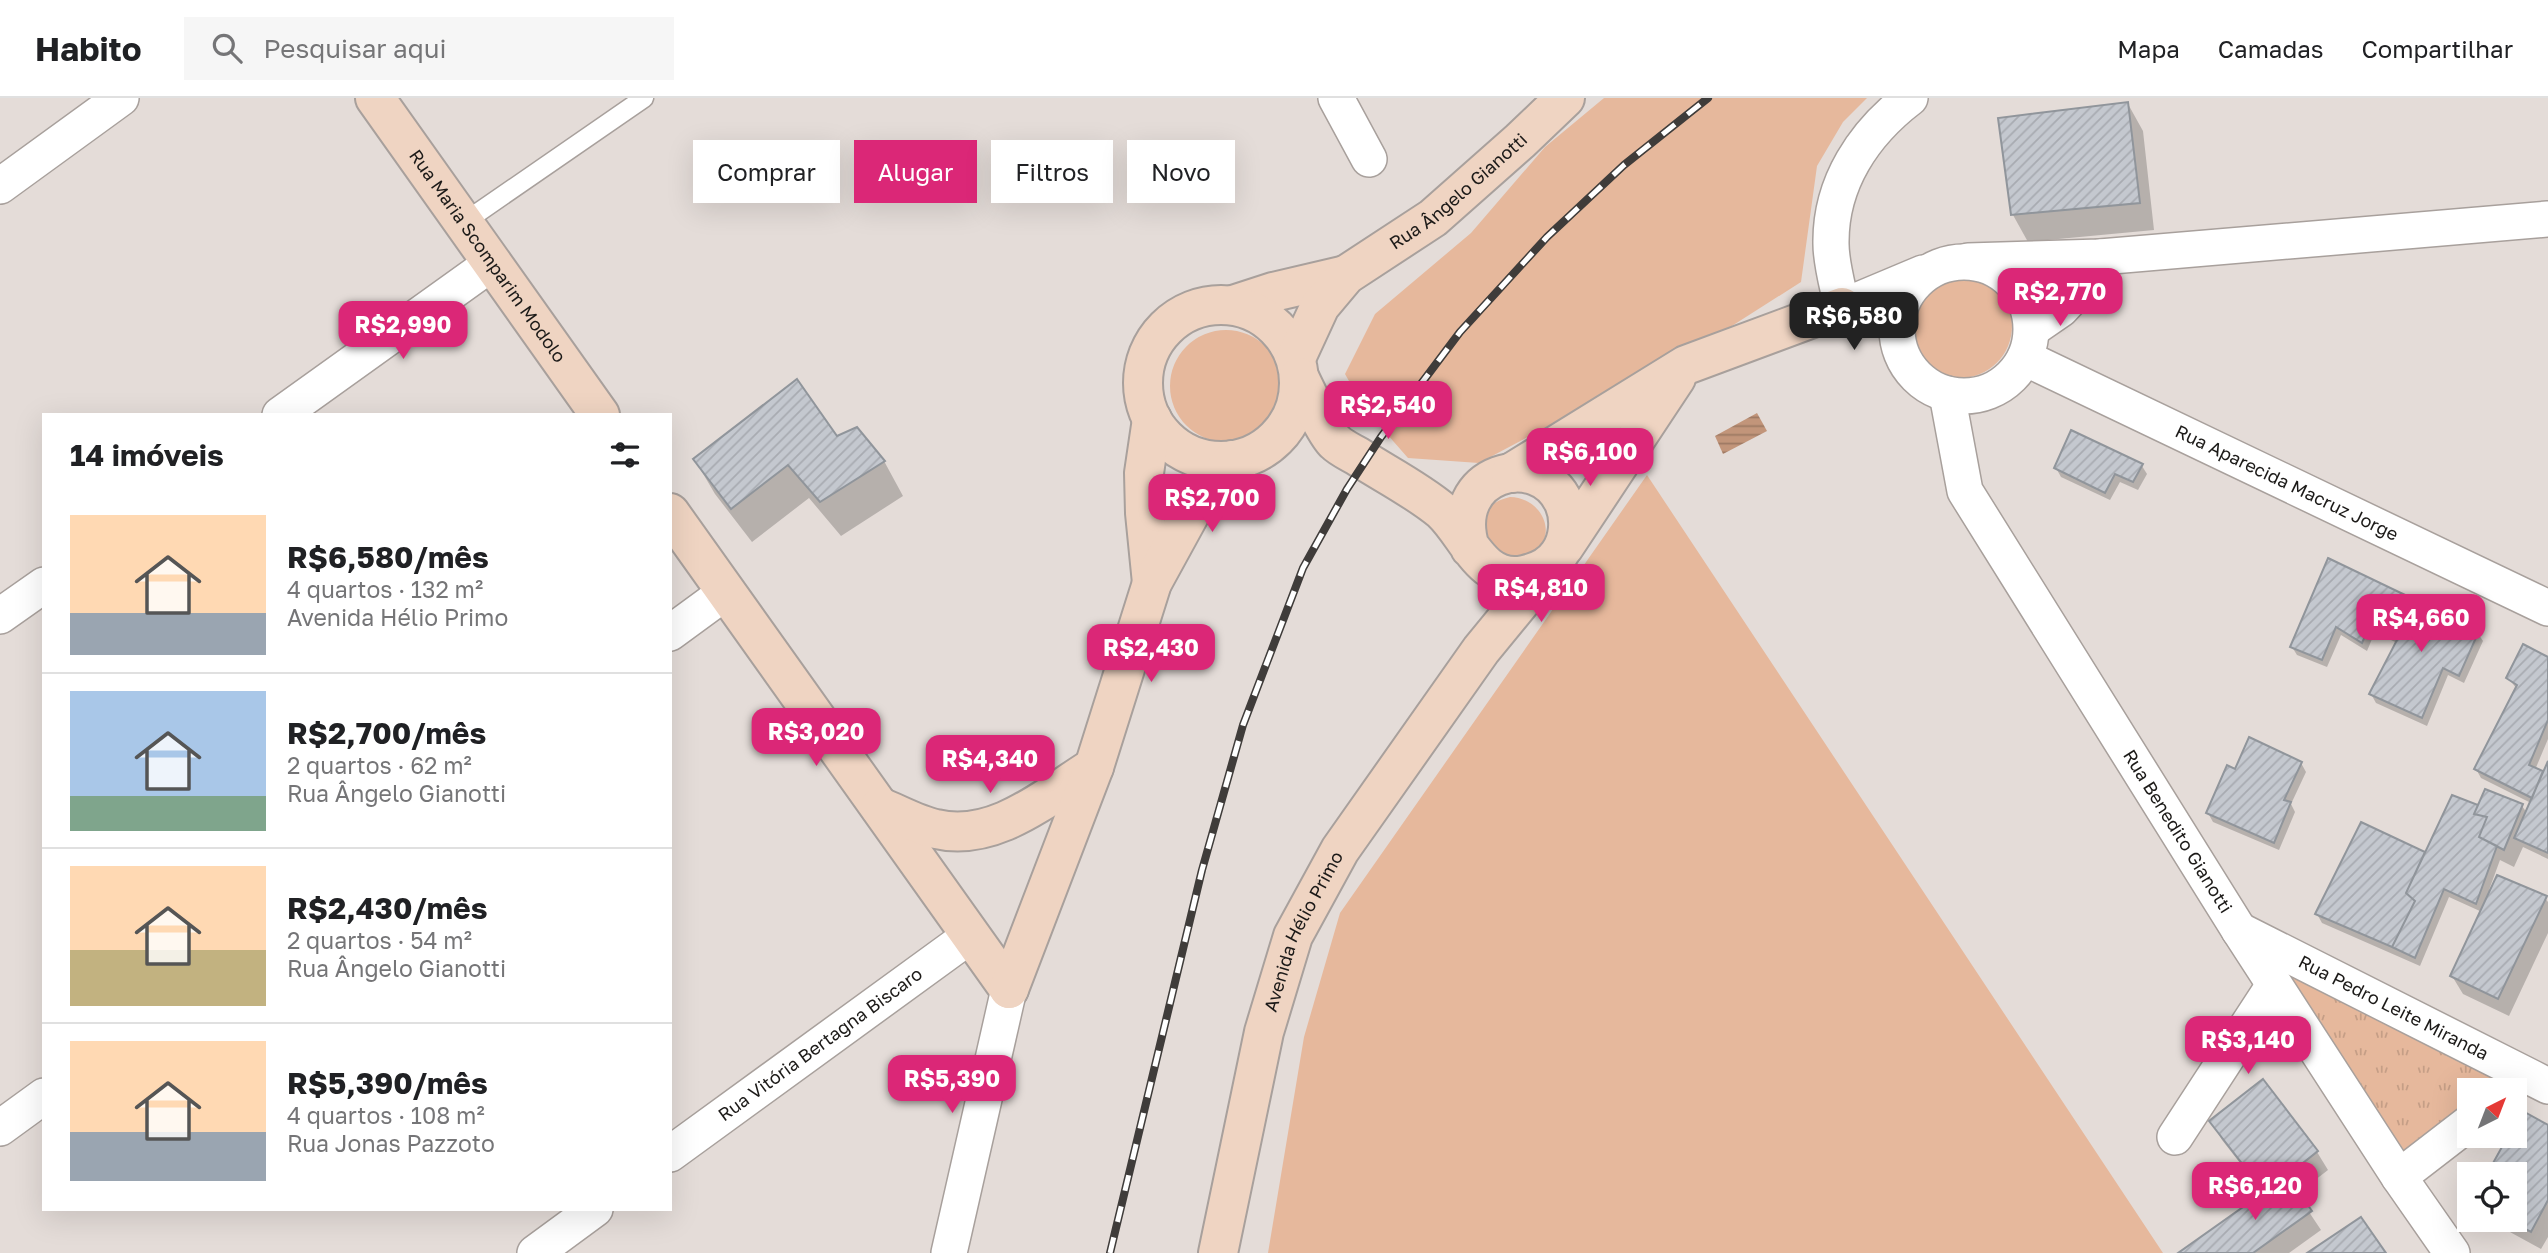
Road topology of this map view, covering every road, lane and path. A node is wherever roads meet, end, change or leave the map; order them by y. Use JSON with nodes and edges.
{"nodes":[{"id":1,"x":121,"y":98,"type":"edge"},
{"id":2,"x":375,"y":98,"type":"edge"},
{"id":3,"x":644,"y":98,"type":"edge"},
{"id":4,"x":1336,"y":98,"type":"edge"},
{"id":5,"x":1565,"y":98,"type":"edge"},
{"id":6,"x":1910,"y":98,"type":"edge"},
{"id":7,"x":1369,"y":159,"type":"dead end"},
{"id":8,"x":0,"y":186,"type":"edge"},
{"id":9,"x":2548,"y":219,"type":"edge"},
{"id":10,"x":463,"y":223,"type":"junction"},
{"id":11,"x":2100,"y":257,"type":"junction"},
{"id":12,"x":1968,"y":261,"type":"junction"},
{"id":13,"x":492,"y":263,"type":"junction"},
{"id":14,"x":1929,"y":271,"type":"junction"},
{"id":15,"x":1346,"y":275,"type":"junction"},
{"id":16,"x":1233,"y":305,"type":"junction"},
{"id":17,"x":1842,"y":307,"type":"junction"},
{"id":18,"x":2029,"y":343,"type":"junction"},
{"id":19,"x":1900,"y":351,"type":"junction"},
{"id":20,"x":1686,"y":365,"type":"junction"},
{"id":21,"x":1297,"y":368,"type":"junction"},
{"id":22,"x":1947,"y":394,"type":"junction"},
{"id":23,"x":283,"y":413,"type":"edge"},
{"id":24,"x":599,"y":413,"type":"edge"},
{"id":25,"x":1152,"y":419,"type":"junction"},
{"id":26,"x":1334,"y":441,"type":"junction"},
{"id":27,"x":1244,"y":456,"type":"junction"},
{"id":28,"x":1501,"y":475,"type":"junction"},
{"id":29,"x":1411,"y":491,"type":"junction"},
{"id":30,"x":672,"y":516,"type":"edge"},
{"id":31,"x":1559,"y":555,"type":"junction"},
{"id":32,"x":1476,"y":556,"type":"junction"},
{"id":33,"x":1152,"y":583,"type":"junction"},
{"id":34,"x":42,"y":586,"type":"edge"},
{"id":35,"x":726,"y":592,"type":"junction"},
{"id":36,"x":2548,"y":608,"type":"edge"},
{"id":37,"x":0,"y":616,"type":"edge"},
{"id":38,"x":672,"y":632,"type":"edge"},
{"id":39,"x":1481,"y":650,"type":"junction"},
{"id":40,"x":1094,"y":767,"type":"junction"},
{"id":41,"x":880,"y":807,"type":"junction"},
{"id":42,"x":2239,"y":930,"type":"junction"},
{"id":43,"x":971,"y":935,"type":"junction"},
{"id":44,"x":2274,"y":985,"type":"junction"},
{"id":45,"x":1009,"y":989,"type":"junction"},
{"id":46,"x":2530,"y":1084,"type":"edge"},
{"id":47,"x":42,"y":1097,"type":"edge"},
{"id":48,"x":0,"y":1128,"type":"edge"},
{"id":49,"x":2457,"y":1132,"type":"edge"},
{"id":50,"x":2175,"y":1137,"type":"dead end"},
{"id":51,"x":672,"y":1153,"type":"edge"},
{"id":52,"x":2399,"y":1177,"type":"junction"},
{"id":53,"x":592,"y":1211,"type":"edge"},
{"id":54,"x":535,"y":1253,"type":"edge"},
{"id":55,"x":949,"y":1253,"type":"edge"},
{"id":56,"x":1218,"y":1253,"type":"edge"},
{"id":57,"x":2452,"y":1253,"type":"edge"}],
"edges":[{"from":1,"to":8,"type":"street"},
{"from":2,"to":10,"type":"street","name":"Rua Maria Scomparim Modolo"},
{"from":3,"to":10,"type":"lane"},
{"from":4,"to":7,"type":"street"},
{"from":5,"to":15,"type":"street","name":"Rua Ângelo Gianotti"},
{"from":6,"to":17,"type":"street"},
{"from":9,"to":11,"type":"street"},
{"from":10,"to":13,"type":"street","name":"Rua Maria Scomparim Modolo"},
{"from":11,"to":12,"type":"street"},
{"from":11,"to":18,"type":"street"},
{"from":12,"to":14,"type":"street"},
{"from":12,"to":18,"type":"street"},
{"from":13,"to":23,"type":"street"},
{"from":13,"to":24,"type":"street","name":"Rua Maria Scomparim Modolo"},
{"from":14,"to":17,"type":"street"},
{"from":14,"to":19,"type":"street"},
{"from":15,"to":16,"type":"street","name":"Rua Ângelo Gianotti"},
{"from":15,"to":21,"type":"street","name":"Rua Ângelo Gianotti"},
{"from":16,"to":21,"type":"street"},
{"from":16,"to":25,"type":"street"},
{"from":17,"to":19,"type":"street"},
{"from":17,"to":20,"type":"street"},
{"from":18,"to":22,"type":"street"},
{"from":18,"to":36,"type":"street","name":"Rua Aparecida Macruz Jorge"},
{"from":19,"to":22,"type":"street"},
{"from":20,"to":28,"type":"street"},
{"from":20,"to":31,"type":"street","name":"Avenida Hélio Primo"},
{"from":21,"to":26,"type":"street"},
{"from":21,"to":27,"type":"street"},
{"from":22,"to":42,"type":"street","name":"Rua Benedito Gianotti"},
{"from":25,"to":27,"type":"street"},
{"from":25,"to":33,"type":"street"},
{"from":26,"to":27,"type":"street"},
{"from":26,"to":29,"type":"street"},
{"from":27,"to":33,"type":"street"},
{"from":28,"to":29,"type":"street"},
{"from":28,"to":31,"type":"street"},
{"from":28,"to":32,"type":"street"},
{"from":29,"to":32,"type":"street"},
{"from":30,"to":35,"type":"street"},
{"from":31,"to":32,"type":"street"},
{"from":31,"to":39,"type":"street","name":"Avenida Hélio Primo"},
{"from":32,"to":39,"type":"street"},
{"from":33,"to":40,"type":"street"},
{"from":34,"to":37,"type":"street"},
{"from":35,"to":38,"type":"street"},
{"from":35,"to":41,"type":"street"},
{"from":39,"to":56,"type":"street","name":"Avenida Hélio Primo"},
{"from":40,"to":41,"type":"street"},
{"from":40,"to":45,"type":"street"},
{"from":41,"to":43,"type":"street"},
{"from":42,"to":44,"type":"street","name":"Rua Benedito Gianotti"},
{"from":42,"to":46,"type":"street","name":"Rua Pedro Leite Miranda"},
{"from":43,"to":45,"type":"street"},
{"from":43,"to":51,"type":"street","name":"Rua Vitória Bertagna Biscaro"},
{"from":44,"to":50,"type":"street"},
{"from":44,"to":52,"type":"street","name":"Rua Benedito Gianotti"},
{"from":45,"to":55,"type":"street"},
{"from":47,"to":48,"type":"street"},
{"from":49,"to":52,"type":"street"},
{"from":52,"to":57,"type":"street","name":"Rua Benedito Gianotti"},
{"from":53,"to":54,"type":"street"}]}
